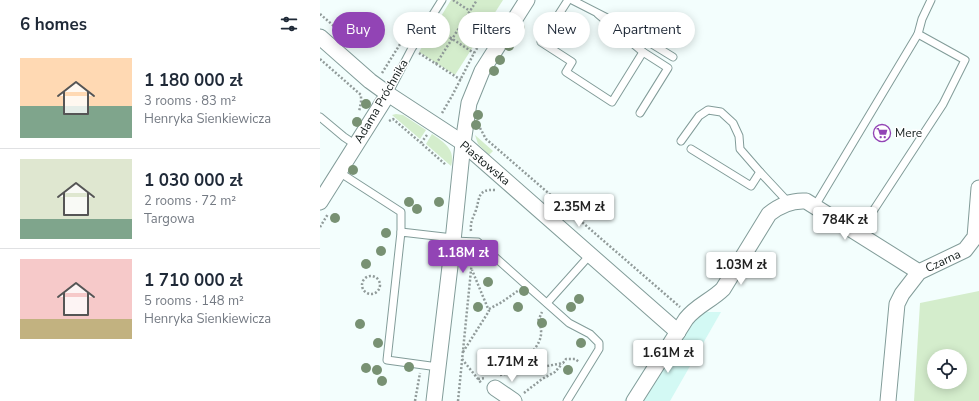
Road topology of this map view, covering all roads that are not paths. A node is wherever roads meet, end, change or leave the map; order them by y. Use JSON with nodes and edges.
{"nodes":[{"id":1,"x":442,"y":0,"type":"edge"},
{"id":2,"x":527,"y":0,"type":"edge"},
{"id":3,"x":568,"y":0,"type":"edge"},
{"id":4,"x":572,"y":0,"type":"edge"},
{"id":5,"x":931,"y":0,"type":"edge"},
{"id":6,"x":598,"y":14,"type":"edge"},
{"id":7,"x":918,"y":34,"type":"junction"},
{"id":8,"x":320,"y":37,"type":"edge"},
{"id":9,"x":638,"y":48,"type":"edge"},
{"id":10,"x":658,"y":48,"type":"edge"},
{"id":11,"x":643,"y":52,"type":"junction"},
{"id":12,"x":673,"y":57,"type":"dead end"},
{"id":13,"x":388,"y":94,"type":"junction"},
{"id":14,"x":640,"y":113,"type":"dead end"},
{"id":15,"x":320,"y":117,"type":"edge"},
{"id":16,"x":681,"y":141,"type":"dead end"},
{"id":17,"x":463,"y":143,"type":"junction"},
{"id":18,"x":356,"y":145,"type":"junction"},
{"id":19,"x":691,"y":149,"type":"dead end"},
{"id":20,"x":339,"y":172,"type":"junction"},
{"id":21,"x":760,"y":172,"type":"junction"},
{"id":22,"x":979,"y":188,"type":"edge"},
{"id":23,"x":320,"y":202,"type":"edge"},
{"id":24,"x":788,"y":202,"type":"junction"},
{"id":25,"x":815,"y":206,"type":"junction"},
{"id":26,"x":401,"y":232,"type":"junction"},
{"id":27,"x":858,"y":234,"type":"junction"},
{"id":28,"x":453,"y":239,"type":"junction"},
{"id":29,"x":590,"y":255,"type":"junction"},
{"id":30,"x":919,"y":272,"type":"junction"},
{"id":31,"x":548,"y":303,"type":"junction"},
{"id":32,"x":678,"y":332,"type":"junction"},
{"id":33,"x":438,"y":367,"type":"junction"},
{"id":34,"x":490,"y":383,"type":"road end"},
{"id":35,"x":518,"y":399,"type":"edge"},
{"id":36,"x":434,"y":401,"type":"edge"},
{"id":37,"x":567,"y":401,"type":"edge"},
{"id":38,"x":634,"y":401,"type":"edge"},
{"id":39,"x":888,"y":401,"type":"edge"}],
"edges":[{"from":1,"to":13,"type":"lane","name":"Adama Próchnika"},
{"from":2,"to":17,"type":"street"},
{"from":3,"to":11,"type":"lane"},
{"from":4,"to":6,"type":"lane"},
{"from":5,"to":7,"type":"lane"},
{"from":7,"to":25,"type":"lane"},
{"from":7,"to":27,"type":"lane"},
{"from":8,"to":13,"type":"street","name":"Piastowska"},
{"from":9,"to":11,"type":"lane"},
{"from":10,"to":12,"type":"lane"},
{"from":11,"to":14,"type":"lane"},
{"from":13,"to":17,"type":"street","name":"Piastowska"},
{"from":13,"to":18,"type":"street","name":"Adama Próchnika"},
{"from":15,"to":18,"type":"lane"},
{"from":16,"to":21,"type":"lane"},
{"from":17,"to":28,"type":"street"},
{"from":17,"to":29,"type":"street","name":"Piastowska"},
{"from":18,"to":20,"type":"street","name":"Adama Próchnika"},
{"from":19,"to":21,"type":"lane"},
{"from":20,"to":23,"type":"street","name":"Adama Próchnika"},
{"from":20,"to":26,"type":"lane"},
{"from":21,"to":24,"type":"lane"},
{"from":22,"to":30,"type":"street","name":"Czarna"},
{"from":24,"to":25,"type":"street"},
{"from":24,"to":32,"type":"street"},
{"from":25,"to":27,"type":"street"},
{"from":26,"to":28,"type":"lane"},
{"from":26,"to":33,"type":"lane"},
{"from":27,"to":30,"type":"street"},
{"from":28,"to":31,"type":"lane"},
{"from":28,"to":33,"type":"street"},
{"from":29,"to":31,"type":"lane"},
{"from":29,"to":32,"type":"street","name":"Piastowska"},
{"from":30,"to":39,"type":"street","name":"Czarna"},
{"from":31,"to":37,"type":"lane"},
{"from":32,"to":38,"type":"street"},
{"from":33,"to":36,"type":"street"},
{"from":34,"to":35,"type":"street"}]}
